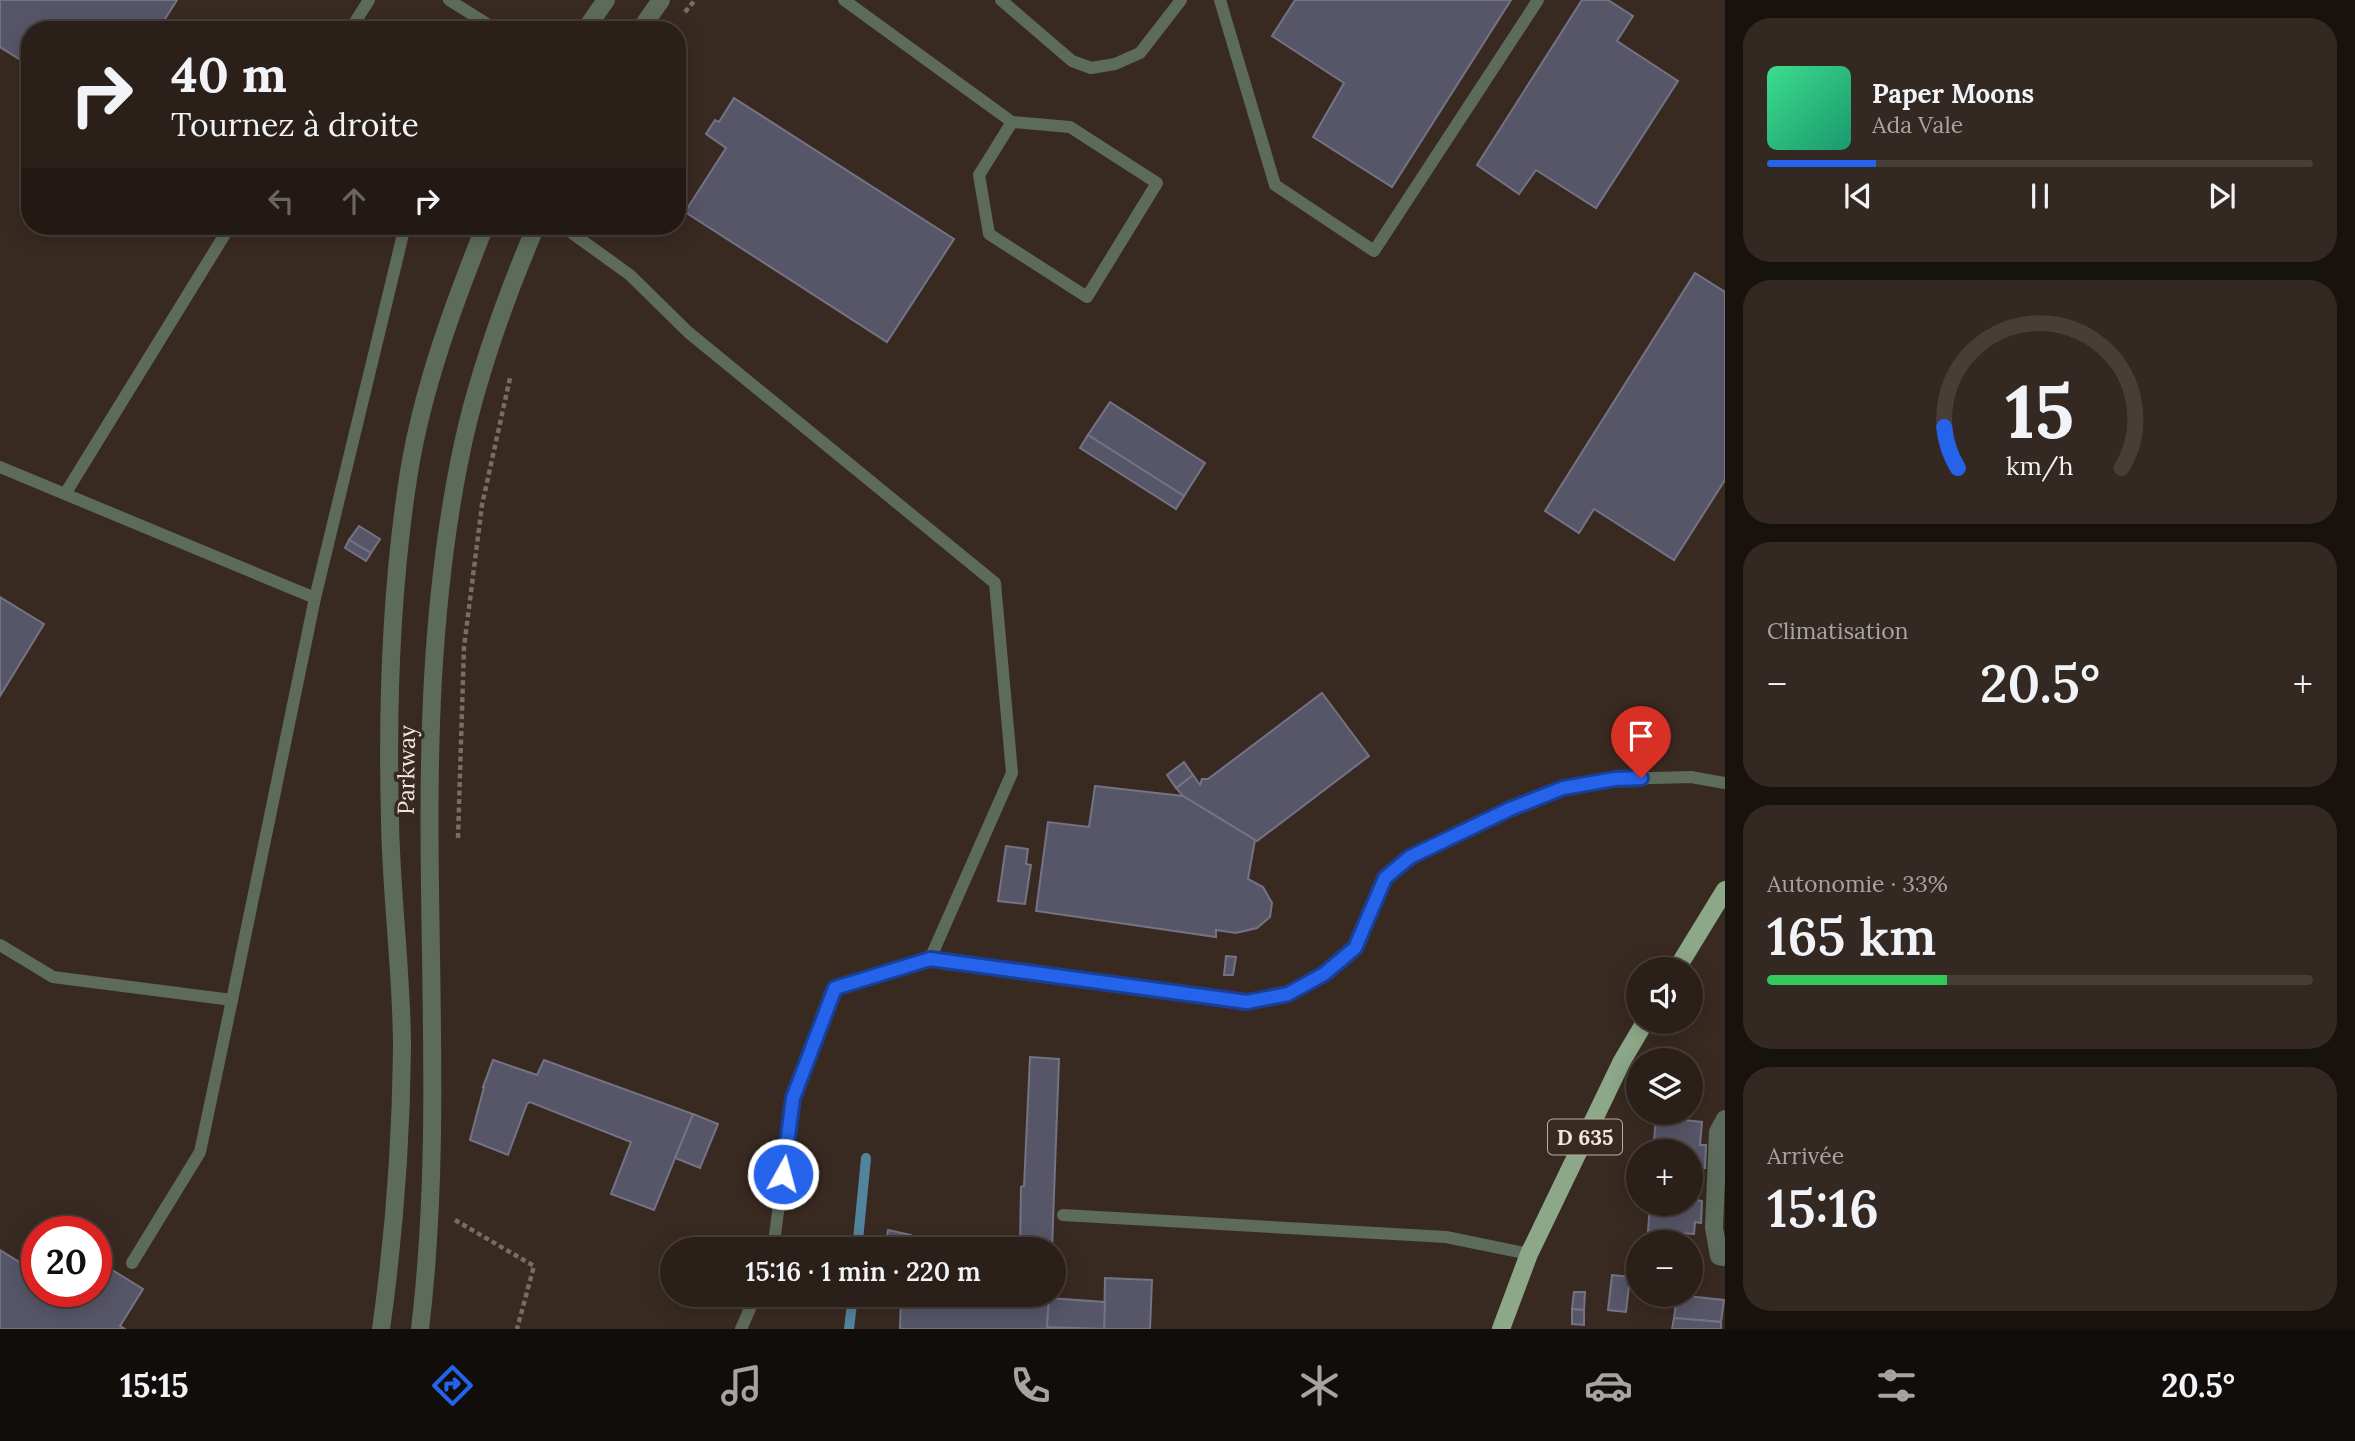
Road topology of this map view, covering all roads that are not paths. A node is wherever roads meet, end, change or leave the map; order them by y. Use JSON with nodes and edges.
{"nodes":[{"id":1,"x":369,"y":0,"type":"edge"},
{"id":2,"x":449,"y":0,"type":"edge"},
{"id":3,"x":606,"y":0,"type":"edge"},
{"id":4,"x":661,"y":0,"type":"edge"},
{"id":5,"x":844,"y":0,"type":"edge"},
{"id":6,"x":1001,"y":0,"type":"edge"},
{"id":7,"x":1181,"y":0,"type":"edge"},
{"id":8,"x":1220,"y":0,"type":"edge"},
{"id":9,"x":1538,"y":0,"type":"edge"},
{"id":10,"x":356,"y":21,"type":"edge"},
{"id":11,"x":482,"y":21,"type":"edge"},
{"id":12,"x":591,"y":21,"type":"edge"},
{"id":13,"x":646,"y":21,"type":"edge"},
{"id":14,"x":1012,"y":122,"type":"junction"},
{"id":15,"x":224,"y":235,"type":"edge"},
{"id":16,"x":403,"y":235,"type":"edge"},
{"id":17,"x":481,"y":235,"type":"edge"},
{"id":18,"x":532,"y":235,"type":"edge"},
{"id":19,"x":574,"y":235,"type":"edge"},
{"id":20,"x":0,"y":467,"type":"edge"},
{"id":21,"x":65,"y":494,"type":"junction"},
{"id":22,"x":315,"y":598,"type":"junction"},
{"id":23,"x":1725,"y":783,"type":"edge"},
{"id":24,"x":1725,"y":890,"type":"edge"},
{"id":25,"x":0,"y":945,"type":"edge"},
{"id":26,"x":1684,"y":957,"type":"edge"},
{"id":27,"x":930,"y":959,"type":"junction"},
{"id":28,"x":232,"y":1000,"type":"junction"},
{"id":29,"x":1638,"y":1034,"type":"edge"},
{"id":30,"x":1722,"y":1125,"type":"edge"},
{"id":31,"x":1063,"y":1215,"type":"dead end"},
{"id":32,"x":775,"y":1237,"type":"edge"},
{"id":33,"x":1529,"y":1254,"type":"junction"},
{"id":34,"x":1725,"y":1257,"type":"edge"},
{"id":35,"x":132,"y":1263,"type":"dead end"},
{"id":36,"x":751,"y":1307,"type":"edge"},
{"id":37,"x":1500,"y":1325,"type":"edge"},
{"id":38,"x":381,"y":1329,"type":"edge"},
{"id":39,"x":419,"y":1329,"type":"edge"},
{"id":40,"x":741,"y":1329,"type":"edge"}],
"edges":[{"from":1,"to":10,"type":"lane"},
{"from":2,"to":11,"type":"lane"},
{"from":3,"to":12,"type":"street"},
{"from":4,"to":13,"type":"street"},
{"from":5,"to":14,"type":"lane"},
{"from":6,"to":7,"type":"lane"},
{"from":8,"to":9,"type":"lane"},
{"from":14,"to":14,"type":"lane"},
{"from":15,"to":21,"type":"lane"},
{"from":16,"to":22,"type":"lane"},
{"from":17,"to":38,"type":"street","name":"Parkway"},
{"from":18,"to":39,"type":"street","name":"Parkway"},
{"from":19,"to":27,"type":"lane"},
{"from":20,"to":21,"type":"lane"},
{"from":21,"to":22,"type":"lane"},
{"from":22,"to":28,"type":"lane"},
{"from":23,"to":27,"type":"lane"},
{"from":24,"to":26,"type":"main road"},
{"from":25,"to":28,"type":"lane"},
{"from":27,"to":32,"type":"lane"},
{"from":28,"to":35,"type":"lane"},
{"from":29,"to":33,"type":"main road","number":"D 635"},
{"from":30,"to":34,"type":"street"},
{"from":31,"to":33,"type":"lane"},
{"from":33,"to":37,"type":"main road","number":"D 635"},
{"from":36,"to":40,"type":"lane"}]}
